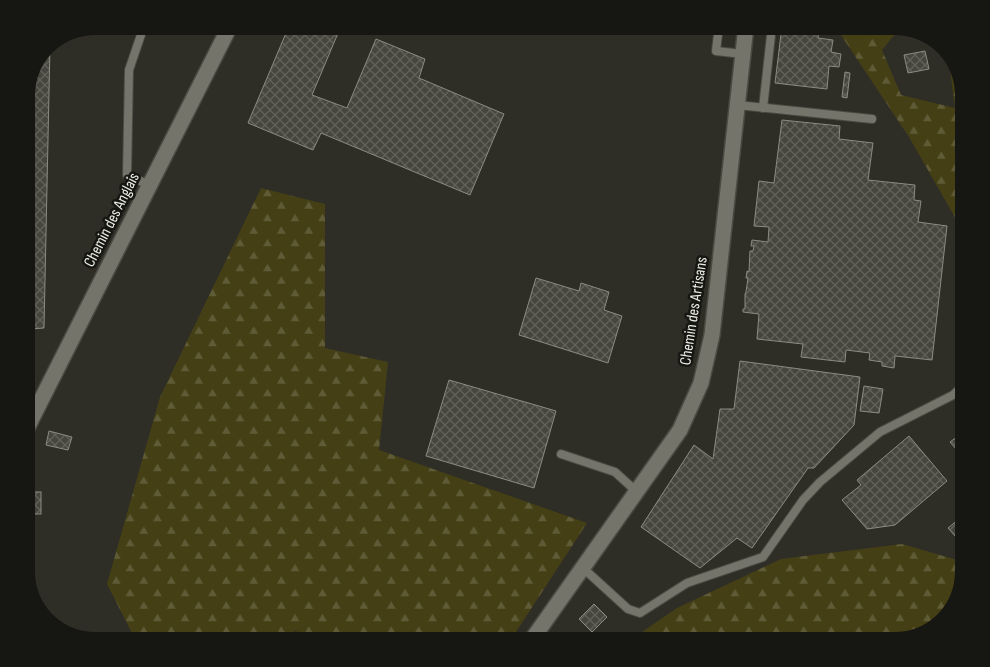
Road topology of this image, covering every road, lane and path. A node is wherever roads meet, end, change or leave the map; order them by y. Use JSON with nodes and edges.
{"nodes":[{"id":1,"x":141,"y":35,"type":"edge"},
{"id":2,"x":222,"y":35,"type":"edge"},
{"id":3,"x":718,"y":35,"type":"edge"},
{"id":4,"x":745,"y":35,"type":"edge"},
{"id":5,"x":771,"y":35,"type":"edge"},
{"id":6,"x":743,"y":54,"type":"junction"},
{"id":7,"x":737,"y":105,"type":"junction"},
{"id":8,"x":763,"y":108,"type":"junction"},
{"id":9,"x":872,"y":119,"type":"dead end"},
{"id":10,"x":149,"y":185,"type":"junction"},
{"id":11,"x":955,"y":394,"type":"edge"},
{"id":12,"x":35,"y":412,"type":"edge"},
{"id":13,"x":561,"y":454,"type":"dead end"},
{"id":14,"x":637,"y":492,"type":"junction"},
{"id":15,"x":582,"y":568,"type":"junction"},
{"id":16,"x":537,"y":632,"type":"edge"}],
"edges":[{"from":1,"to":10,"type":"lane"},
{"from":2,"to":10,"type":"street","name":"Chemin des Anglais"},
{"from":3,"to":6,"type":"lane"},
{"from":4,"to":6,"type":"street","name":"Chemin des Artisans"},
{"from":5,"to":8,"type":"lane"},
{"from":6,"to":7,"type":"street","name":"Chemin des Artisans"},
{"from":7,"to":8,"type":"lane"},
{"from":7,"to":14,"type":"street","name":"Chemin des Artisans"},
{"from":8,"to":9,"type":"lane"},
{"from":10,"to":12,"type":"street","name":"Chemin des Anglais"},
{"from":11,"to":15,"type":"lane"},
{"from":13,"to":14,"type":"lane"},
{"from":14,"to":15,"type":"street","name":"Chemin des Artisans"},
{"from":15,"to":16,"type":"street","name":"Chemin des Artisans"}]}
